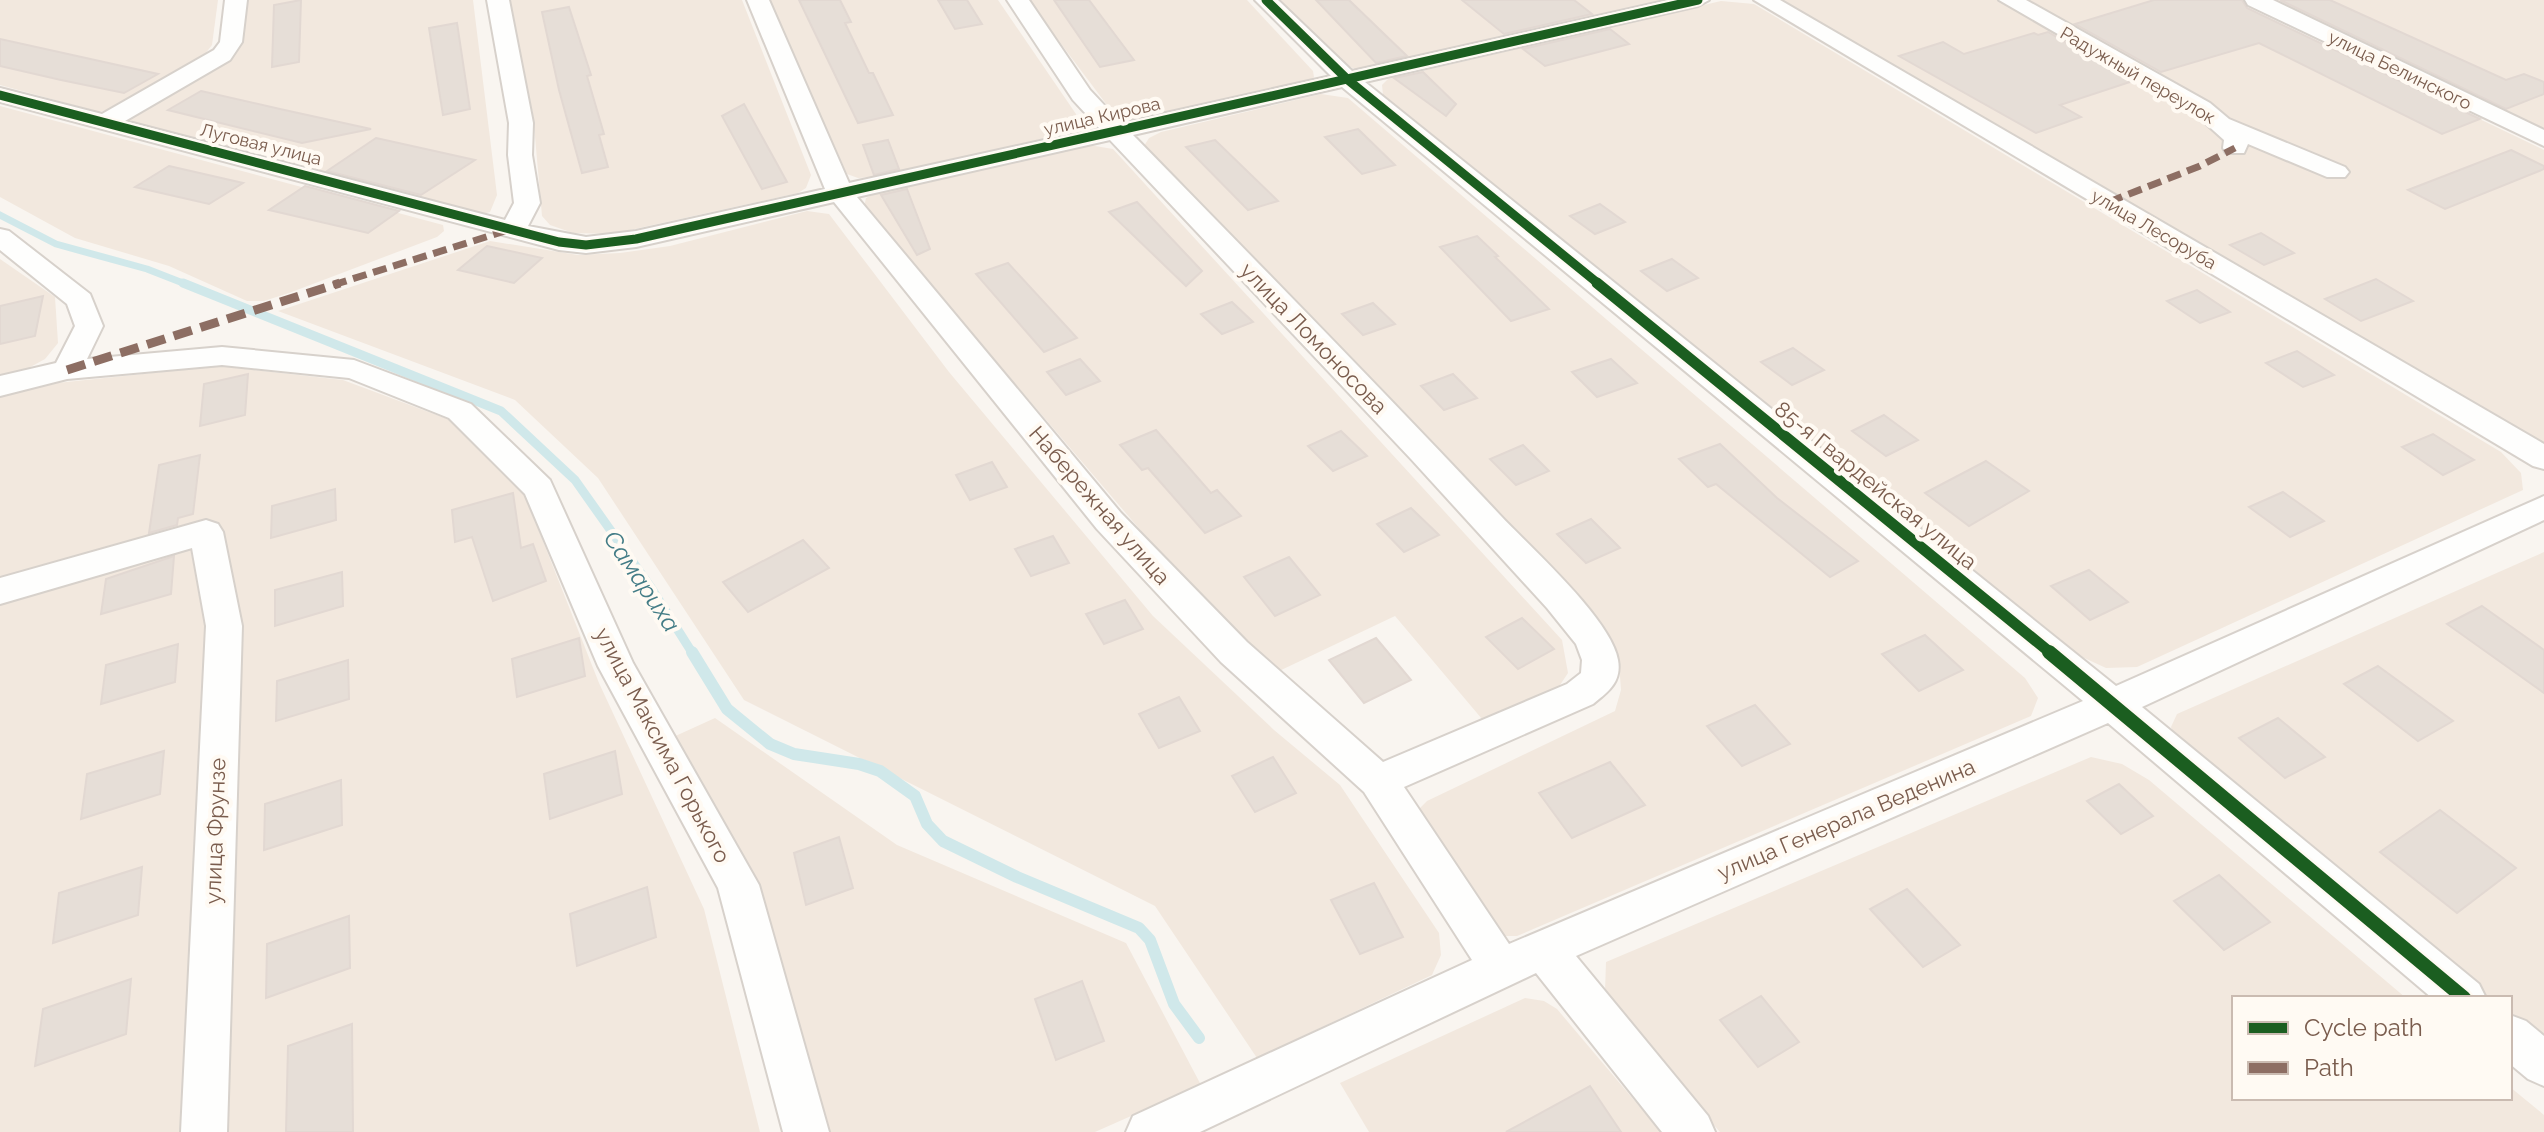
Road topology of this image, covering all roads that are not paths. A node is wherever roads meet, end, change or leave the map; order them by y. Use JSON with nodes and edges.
{"nodes":[{"id":1,"x":236,"y":0,"type":"edge"},
{"id":2,"x":498,"y":0,"type":"edge"},
{"id":3,"x":758,"y":0,"type":"edge"},
{"id":4,"x":1018,"y":0,"type":"edge"},
{"id":5,"x":1266,"y":0,"type":"edge"},
{"id":6,"x":1698,"y":0,"type":"edge"},
{"id":7,"x":1765,"y":0,"type":"edge"},
{"id":8,"x":2010,"y":0,"type":"edge"},
{"id":9,"x":2256,"y":0,"type":"edge"},
{"id":10,"x":1348,"y":80,"type":"junction"},
{"id":11,"x":0,"y":95,"type":"edge"},
{"id":12,"x":104,"y":123,"type":"junction"},
{"id":13,"x":1117,"y":132,"type":"junction"},
{"id":14,"x":2544,"y":139,"type":"edge"},
{"id":15,"x":2336,"y":172,"type":"dead end"},
{"id":16,"x":840,"y":193,"type":"junction"},
{"id":17,"x":513,"y":228,"type":"junction"},
{"id":18,"x":0,"y":237,"type":"edge"},
{"id":19,"x":67,"y":370,"type":"junction"},
{"id":20,"x":0,"y":386,"type":"edge"},
{"id":21,"x":2544,"y":458,"type":"edge"},
{"id":22,"x":2544,"y":507,"type":"edge"},
{"id":23,"x":0,"y":591,"type":"edge"},
{"id":24,"x":2111,"y":705,"type":"junction"},
{"id":25,"x":1378,"y":781,"type":"junction"},
{"id":26,"x":1544,"y":950,"type":"junction"},
{"id":27,"x":1501,"y":968,"type":"junction"},
{"id":28,"x":2462,"y":996,"type":"edge"},
{"id":29,"x":2512,"y":1038,"type":"edge"},
{"id":30,"x":2544,"y":1064,"type":"edge"},
{"id":31,"x":204,"y":1132,"type":"edge"},
{"id":32,"x":806,"y":1132,"type":"edge"},
{"id":33,"x":1149,"y":1132,"type":"edge"},
{"id":34,"x":1692,"y":1132,"type":"edge"}],
"edges":[{"from":1,"to":12,"type":"street"},
{"from":2,"to":17,"type":"street"},
{"from":3,"to":16,"type":"street","name":"Набережная улица"},
{"from":4,"to":13,"type":"street","name":"улица Ломоносова"},
{"from":5,"to":10,"type":"street","name":"85-я Гвардейская улица"},
{"from":6,"to":10,"type":"street","name":"улица Кирова"},
{"from":7,"to":21,"type":"street","name":"улица Лесоруба"},
{"from":8,"to":15,"type":"street","name":"Радужный переулок"},
{"from":9,"to":14,"type":"street","name":"улица Белинского"},
{"from":10,"to":13,"type":"street","name":"улица Кирова"},
{"from":10,"to":24,"type":"street","name":"85-я Гвардейская улица"},
{"from":11,"to":12,"type":"street","name":"Луговая улица"},
{"from":12,"to":17,"type":"street","name":"Луговая улица"},
{"from":13,"to":16,"type":"street","name":"улица Кирова"},
{"from":13,"to":25,"type":"street","name":"улица Ломоносова"},
{"from":16,"to":17,"type":"street","name":"улица Кирова"},
{"from":16,"to":25,"type":"street","name":"Набережная улица"},
{"from":18,"to":19,"type":"street"},
{"from":19,"to":20,"type":"street"},
{"from":19,"to":32,"type":"street","name":"улица Максима Горького"},
{"from":22,"to":24,"type":"street","name":"улица Генерала Веденина"},
{"from":23,"to":31,"type":"street","name":"улица Фрунзе"},
{"from":24,"to":26,"type":"street","name":"улица Генерала Веденина"},
{"from":24,"to":28,"type":"street","name":"85-я Гвардейская улица"},
{"from":25,"to":27,"type":"street","name":"Набережная улица"},
{"from":26,"to":27,"type":"street","name":"улица Генерала Веденина"},
{"from":26,"to":34,"type":"street"},
{"from":27,"to":33,"type":"street","name":"улица Генерала Веденина"},
{"from":29,"to":30,"type":"street"}]}
